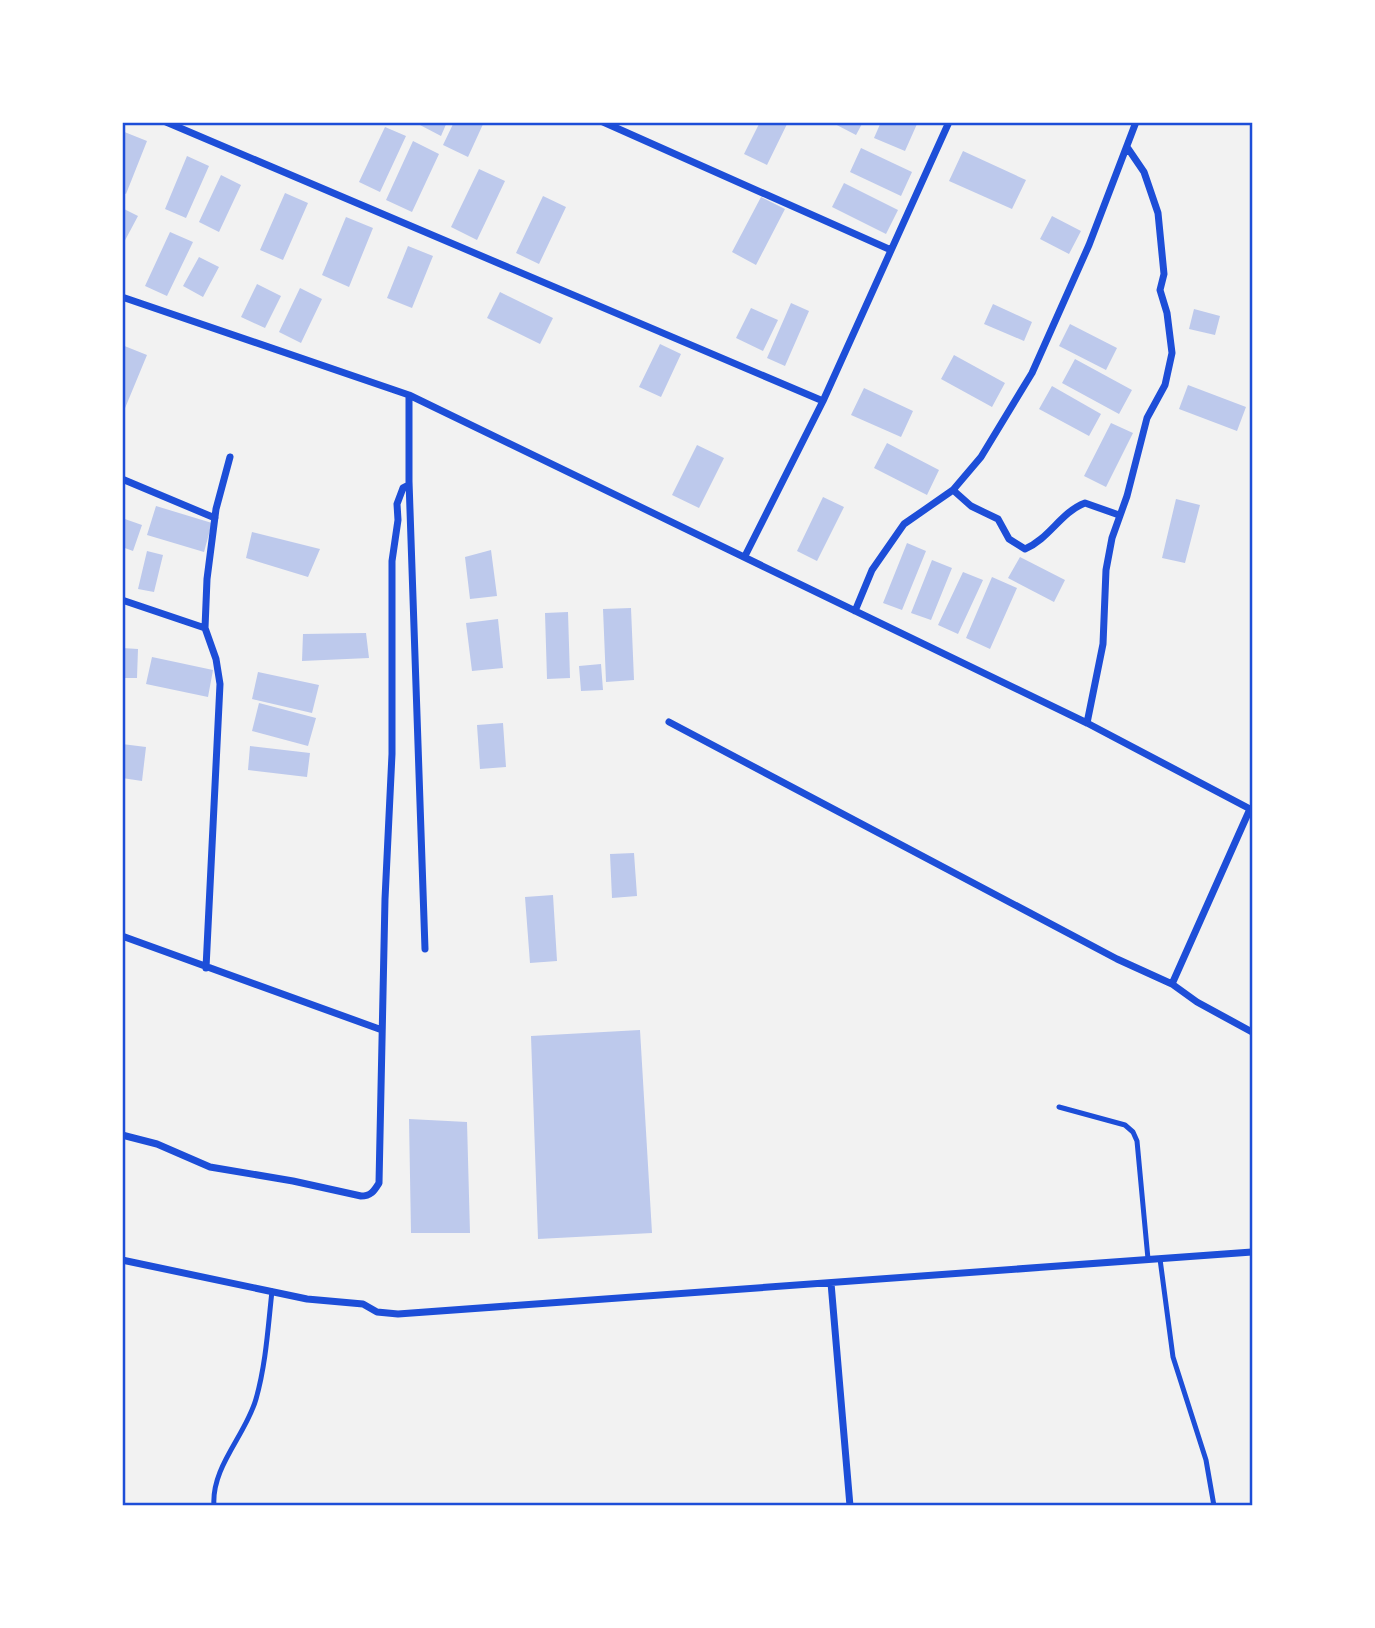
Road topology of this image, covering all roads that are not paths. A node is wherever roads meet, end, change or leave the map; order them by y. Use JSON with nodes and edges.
{"nodes":[{"id":1,"x":166,"y":122,"type":"edge"},
{"id":2,"x":603,"y":122,"type":"edge"},
{"id":3,"x":949,"y":122,"type":"edge"},
{"id":4,"x":1136,"y":122,"type":"edge"},
{"id":5,"x":1127,"y":147,"type":"junction"},
{"id":6,"x":891,"y":250,"type":"junction"},
{"id":7,"x":122,"y":297,"type":"edge"},
{"id":8,"x":409,"y":395,"type":"junction"},
{"id":9,"x":823,"y":401,"type":"junction"},
{"id":10,"x":230,"y":457,"type":"dead end"},
{"id":11,"x":122,"y":479,"type":"edge"},
{"id":12,"x":409,"y":485,"type":"junction"},
{"id":13,"x":953,"y":491,"type":"junction"},
{"id":14,"x":1119,"y":515,"type":"junction"},
{"id":15,"x":215,"y":518,"type":"junction"},
{"id":16,"x":745,"y":556,"type":"junction"},
{"id":17,"x":122,"y":600,"type":"edge"},
{"id":18,"x":855,"y":611,"type":"junction"},
{"id":19,"x":205,"y":628,"type":"junction"},
{"id":20,"x":669,"y":722,"type":"dead end"},
{"id":21,"x":1087,"y":723,"type":"junction"},
{"id":22,"x":1251,"y":810,"type":"edge"},
{"id":23,"x":122,"y":936,"type":"edge"},
{"id":24,"x":425,"y":949,"type":"dead end"},
{"id":25,"x":206,"y":968,"type":"junction"},
{"id":26,"x":1172,"y":984,"type":"junction"},
{"id":27,"x":382,"y":1030,"type":"junction"},
{"id":28,"x":1252,"y":1032,"type":"edge"},
{"id":29,"x":1059,"y":1107,"type":"dead end"},
{"id":30,"x":122,"y":1135,"type":"edge"},
{"id":31,"x":1252,"y":1252,"type":"edge"},
{"id":32,"x":1148,"y":1259,"type":"junction"},
{"id":33,"x":1160,"y":1259,"type":"junction"},
{"id":34,"x":122,"y":1260,"type":"edge"},
{"id":35,"x":831,"y":1283,"type":"junction"},
{"id":36,"x":272,"y":1291,"type":"junction"},
{"id":37,"x":214,"y":1506,"type":"edge"},
{"id":38,"x":850,"y":1506,"type":"edge"},
{"id":39,"x":1214,"y":1506,"type":"edge"}],
"edges":[{"from":1,"to":9,"type":"street"},
{"from":2,"to":6,"type":"street"},
{"from":3,"to":6,"type":"street"},
{"from":4,"to":5,"type":"street"},
{"from":5,"to":13,"type":"street"},
{"from":5,"to":14,"type":"street"},
{"from":6,"to":9,"type":"street"},
{"from":7,"to":8,"type":"street"},
{"from":8,"to":12,"type":"street"},
{"from":8,"to":16,"type":"street"},
{"from":9,"to":16,"type":"street"},
{"from":10,"to":15,"type":"street"},
{"from":11,"to":15,"type":"street"},
{"from":12,"to":24,"type":"street"},
{"from":12,"to":27,"type":"street"},
{"from":13,"to":14,"type":"street"},
{"from":13,"to":18,"type":"street"},
{"from":14,"to":21,"type":"street"},
{"from":15,"to":19,"type":"street"},
{"from":16,"to":18,"type":"street"},
{"from":17,"to":19,"type":"street"},
{"from":18,"to":21,"type":"street"},
{"from":19,"to":25,"type":"street"},
{"from":20,"to":26,"type":"street"},
{"from":21,"to":22,"type":"street"},
{"from":22,"to":26,"type":"street"},
{"from":23,"to":25,"type":"street"},
{"from":25,"to":27,"type":"street"},
{"from":26,"to":28,"type":"street"},
{"from":27,"to":30,"type":"street"},
{"from":29,"to":32,"type":"lane"},
{"from":31,"to":33,"type":"street"},
{"from":32,"to":33,"type":"street"},
{"from":32,"to":35,"type":"street"},
{"from":33,"to":39,"type":"lane"},
{"from":34,"to":36,"type":"street"},
{"from":35,"to":36,"type":"street"},
{"from":35,"to":38,"type":"street"},
{"from":36,"to":37,"type":"lane"}]}
